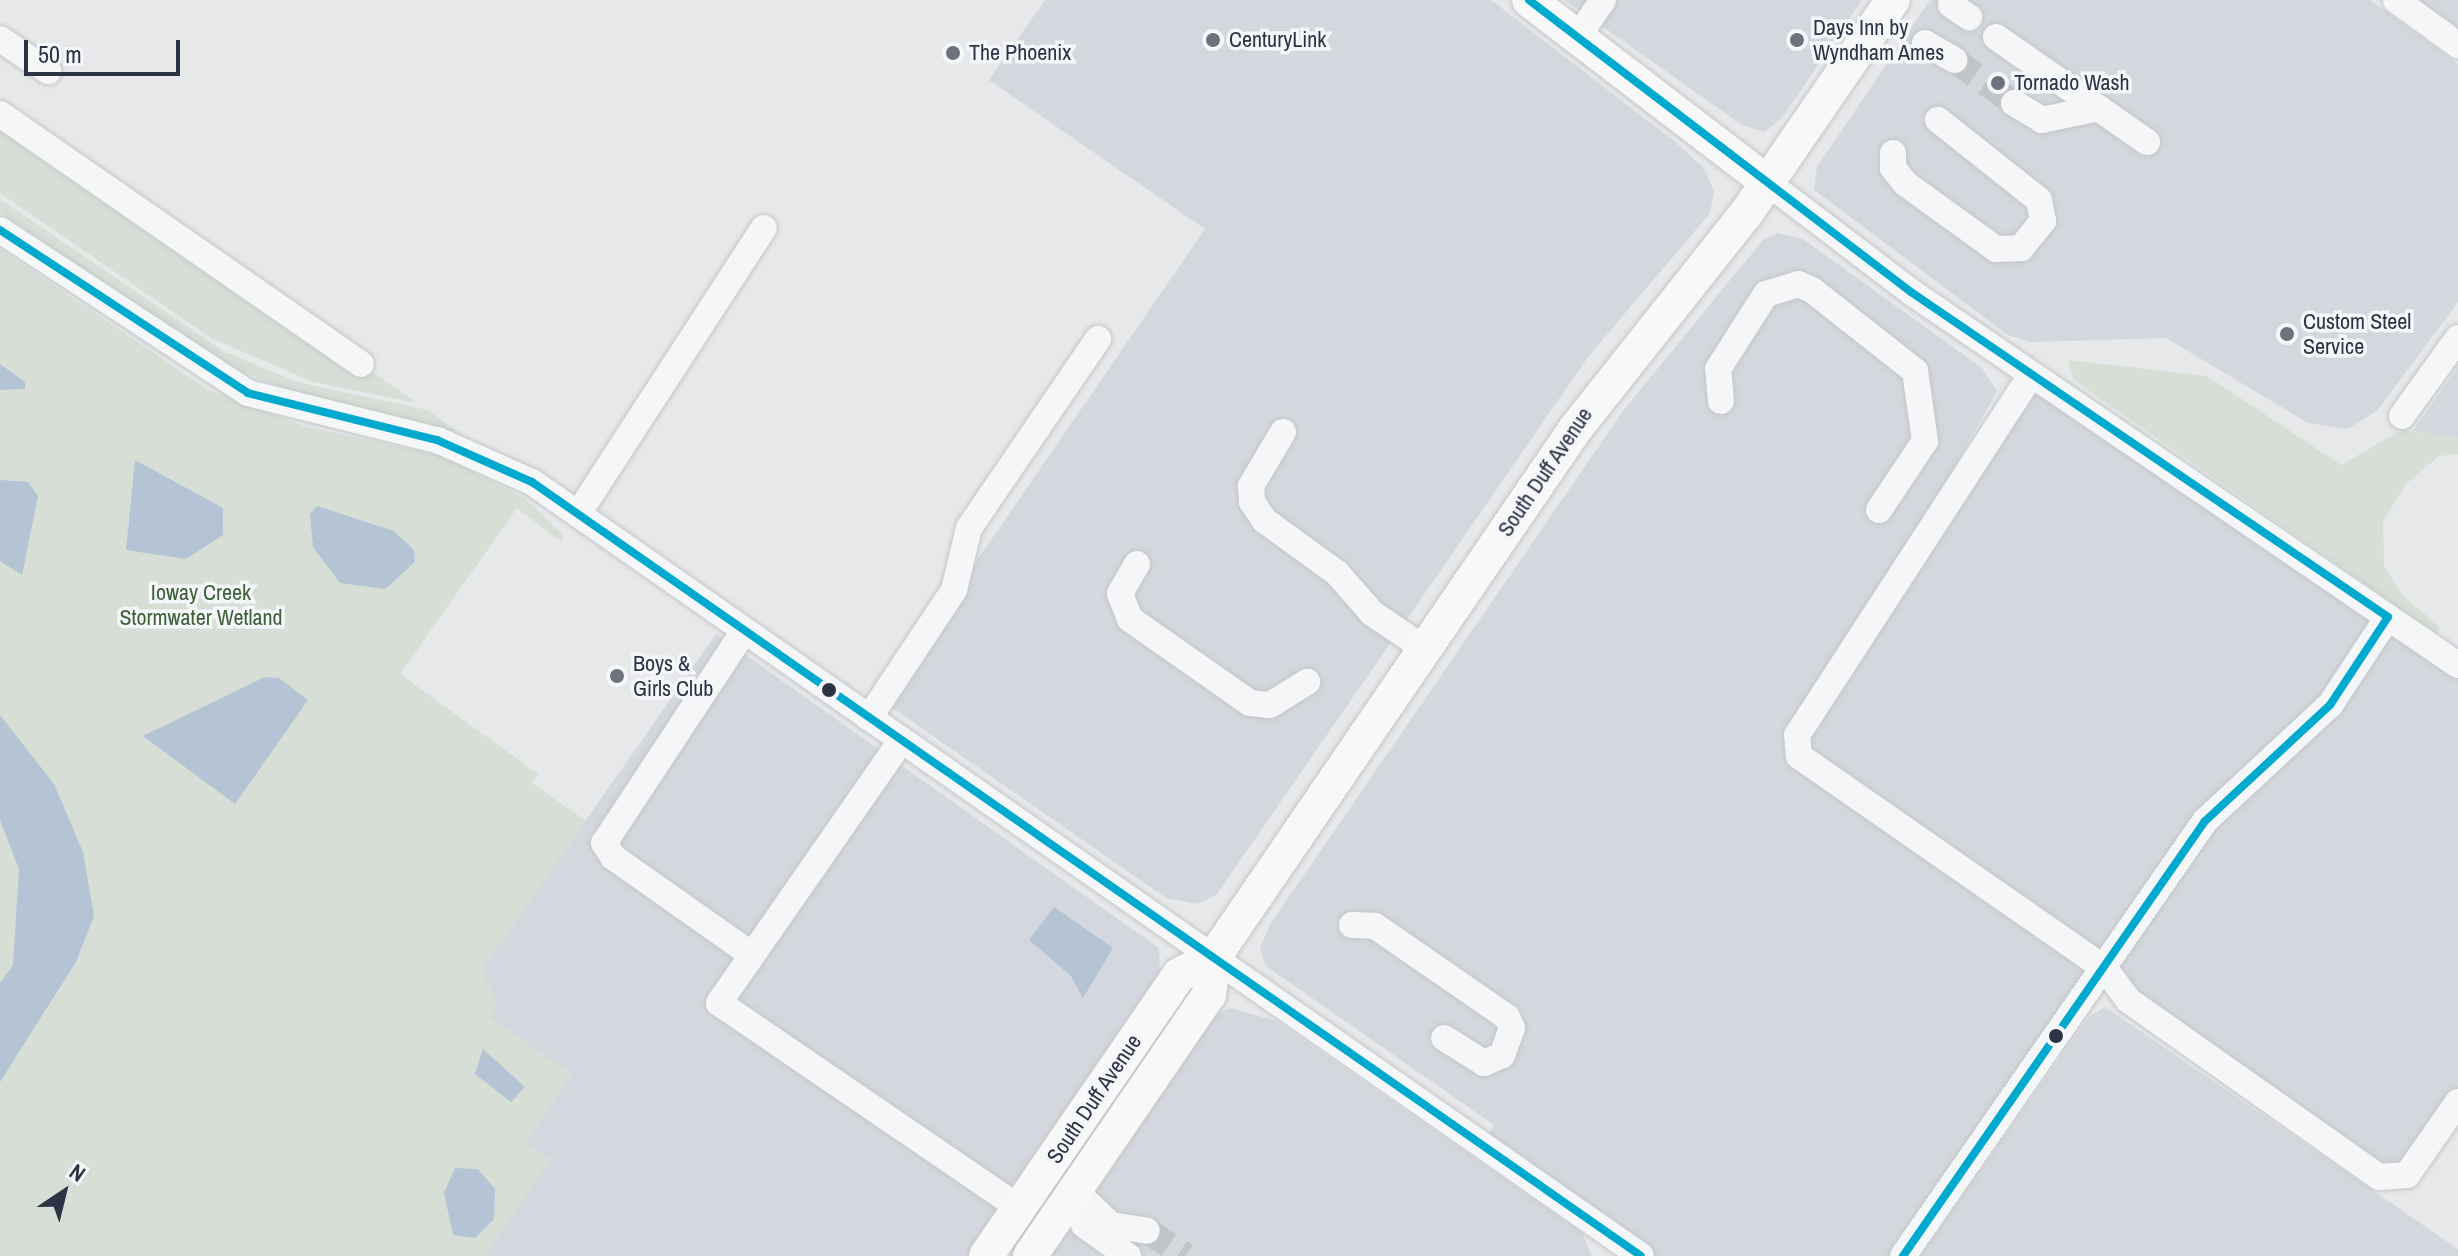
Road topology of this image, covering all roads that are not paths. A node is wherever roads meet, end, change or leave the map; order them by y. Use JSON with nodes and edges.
{"nodes":[{"id":1,"x":1529,"y":0,"type":"edge"},
{"id":2,"x":1603,"y":0,"type":"edge"},
{"id":3,"x":1893,"y":0,"type":"edge"},
{"id":4,"x":2396,"y":0,"type":"edge"},
{"id":5,"x":1579,"y":35,"type":"junction"},
{"id":6,"x":1996,"y":37,"type":"dead end"},
{"id":7,"x":0,"y":39,"type":"edge"},
{"id":8,"x":1925,"y":43,"type":"dead end"},
{"id":9,"x":2457,"y":44,"type":"edge"},
{"id":10,"x":1954,"y":60,"type":"tunnel mouth"},
{"id":11,"x":48,"y":71,"type":"dead end"},
{"id":12,"x":2014,"y":103,"type":"tunnel mouth"},
{"id":13,"x":2099,"y":108,"type":"junction"},
{"id":14,"x":0,"y":114,"type":"edge"},
{"id":15,"x":1938,"y":120,"type":"dead end"},
{"id":16,"x":2147,"y":142,"type":"dead end"},
{"id":17,"x":1893,"y":153,"type":"dead end"},
{"id":18,"x":1768,"y":183,"type":"junction"},
{"id":19,"x":764,"y":228,"type":"dead end"},
{"id":20,"x":0,"y":230,"type":"edge"},
{"id":21,"x":2458,"y":338,"type":"edge"},
{"id":22,"x":1098,"y":339,"type":"dead end"},
{"id":23,"x":361,"y":364,"type":"dead end"},
{"id":24,"x":2031,"y":375,"type":"junction"},
{"id":25,"x":1721,"y":401,"type":"dead end"},
{"id":26,"x":2402,"y":416,"type":"dead end"},
{"id":27,"x":1283,"y":432,"type":"dead end"},
{"id":28,"x":1879,"y":510,"type":"dead end"},
{"id":29,"x":578,"y":514,"type":"junction"},
{"id":30,"x":1137,"y":564,"type":"dead end"},
{"id":31,"x":2388,"y":617,"type":"junction"},
{"id":32,"x":744,"y":631,"type":"junction"},
{"id":33,"x":1425,"y":649,"type":"junction"},
{"id":34,"x":2458,"y":665,"type":"edge"},
{"id":35,"x":1307,"y":682,"type":"dead end"},
{"id":36,"x":869,"y":718,"type":"junction"},
{"id":37,"x":901,"y":741,"type":"junction"},
{"id":38,"x":1352,"y":925,"type":"dead end"},
{"id":39,"x":752,"y":955,"type":"junction"},
{"id":40,"x":1214,"y":957,"type":"junction"},
{"id":41,"x":2105,"y":969,"type":"junction"},
{"id":42,"x":1444,"y":1038,"type":"dead end"},
{"id":43,"x":2458,"y":1102,"type":"edge"},
{"id":44,"x":1066,"y":1204,"type":"junction"},
{"id":45,"x":1020,"y":1208,"type":"junction"},
{"id":46,"x":1147,"y":1231,"type":"tunnel mouth"},
{"id":47,"x":1626,"y":1252,"type":"edge"},
{"id":48,"x":986,"y":1256,"type":"edge"},
{"id":49,"x":1030,"y":1256,"type":"edge"},
{"id":50,"x":1128,"y":1256,"type":"tunnel mouth"},
{"id":51,"x":1903,"y":1256,"type":"edge"}],
"edges":[{"from":1,"to":5,"type":"main road"},
{"from":2,"to":5,"type":"street"},
{"from":3,"to":18,"type":"main road","name":"South Duff Avenue"},
{"from":4,"to":9,"type":"street"},
{"from":5,"to":18,"type":"main road"},
{"from":6,"to":13,"type":"street"},
{"from":7,"to":11,"type":"street"},
{"from":8,"to":10,"type":"street"},
{"from":12,"to":13,"type":"street"},
{"from":13,"to":16,"type":"street"},
{"from":14,"to":23,"type":"street"},
{"from":15,"to":17,"type":"street"},
{"from":18,"to":24,"type":"street"},
{"from":18,"to":33,"type":"main road","name":"South Duff Avenue"},
{"from":19,"to":29,"type":"street"},
{"from":20,"to":29,"type":"street"},
{"from":21,"to":26,"type":"street"},
{"from":22,"to":36,"type":"street"},
{"from":24,"to":31,"type":"street"},
{"from":24,"to":41,"type":"street"},
{"from":25,"to":28,"type":"street"},
{"from":27,"to":33,"type":"street"},
{"from":29,"to":32,"type":"street"},
{"from":30,"to":35,"type":"street"},
{"from":31,"to":34,"type":"street"},
{"from":31,"to":41,"type":"street"},
{"from":32,"to":36,"type":"street"},
{"from":32,"to":39,"type":"street"},
{"from":33,"to":40,"type":"main road","name":"South Duff Avenue"},
{"from":36,"to":37,"type":"street"},
{"from":37,"to":39,"type":"street"},
{"from":37,"to":40,"type":"street"},
{"from":38,"to":42,"type":"street"},
{"from":39,"to":45,"type":"street"},
{"from":40,"to":44,"type":"main road","name":"South Duff Avenue"},
{"from":40,"to":45,"type":"main road","name":"South Duff Avenue"},
{"from":40,"to":47,"type":"street"},
{"from":41,"to":43,"type":"street"},
{"from":41,"to":51,"type":"street"},
{"from":44,"to":46,"type":"street"},
{"from":44,"to":49,"type":"main road","name":"South Duff Avenue"},
{"from":44,"to":50,"type":"street"},
{"from":45,"to":48,"type":"main road","name":"South Duff Avenue"}]}
